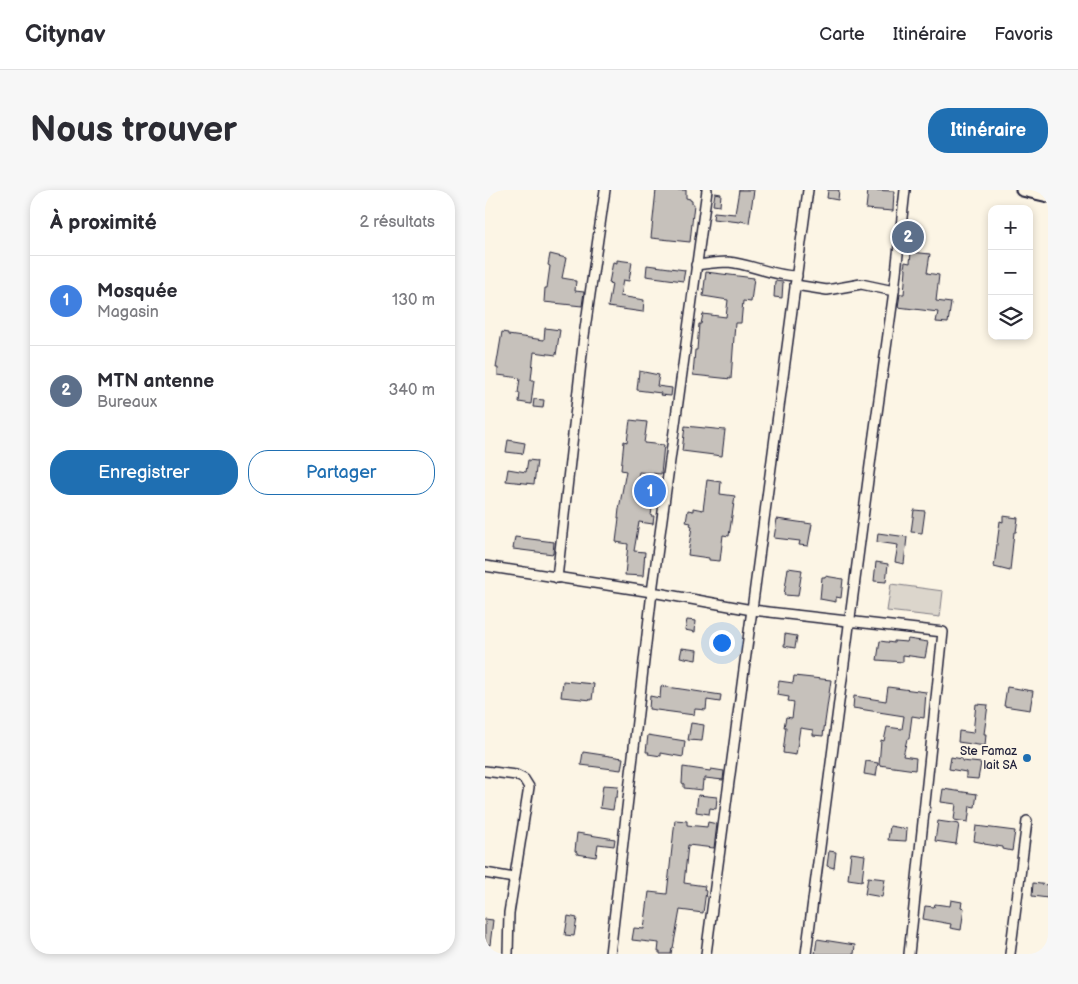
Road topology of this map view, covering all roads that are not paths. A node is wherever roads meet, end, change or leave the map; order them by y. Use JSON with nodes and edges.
{"nodes":[{"id":1,"x":605,"y":190,"type":"edge"},
{"id":2,"x":707,"y":190,"type":"edge"},
{"id":3,"x":808,"y":190,"type":"edge"},
{"id":4,"x":905,"y":190,"type":"edge"},
{"id":5,"x":1022,"y":190,"type":"edge"},
{"id":6,"x":1048,"y":196,"type":"edge"},
{"id":7,"x":696,"y":265,"type":"junction"},
{"id":8,"x":796,"y":281,"type":"junction"},
{"id":9,"x":894,"y":291,"type":"junction"},
{"id":10,"x":485,"y":566,"type":"edge"},
{"id":11,"x":557,"y":578,"type":"junction"},
{"id":12,"x":652,"y":592,"type":"junction"},
{"id":13,"x":752,"y":610,"type":"junction"},
{"id":14,"x":849,"y":620,"type":"junction"},
{"id":15,"x":485,"y":771,"type":"edge"},
{"id":16,"x":1027,"y":821,"type":"dead end"},
{"id":17,"x":485,"y":873,"type":"edge"},
{"id":18,"x":514,"y":878,"type":"junction"},
{"id":19,"x":507,"y":954,"type":"edge"},
{"id":20,"x":610,"y":954,"type":"edge"},
{"id":21,"x":706,"y":954,"type":"edge"},
{"id":22,"x":806,"y":954,"type":"edge"},
{"id":23,"x":909,"y":954,"type":"edge"},
{"id":24,"x":1010,"y":954,"type":"edge"}],
"edges":[{"from":1,"to":11,"type":"street"},
{"from":2,"to":7,"type":"street"},
{"from":3,"to":8,"type":"street"},
{"from":4,"to":9,"type":"street"},
{"from":5,"to":6,"type":"street"},
{"from":7,"to":8,"type":"street"},
{"from":7,"to":12,"type":"street"},
{"from":8,"to":9,"type":"street"},
{"from":8,"to":13,"type":"street"},
{"from":9,"to":14,"type":"street"},
{"from":10,"to":11,"type":"street"},
{"from":11,"to":12,"type":"street"},
{"from":12,"to":13,"type":"street"},
{"from":12,"to":20,"type":"street"},
{"from":13,"to":14,"type":"street"},
{"from":13,"to":21,"type":"street"},
{"from":14,"to":22,"type":"street"},
{"from":14,"to":23,"type":"street"},
{"from":15,"to":18,"type":"street"},
{"from":16,"to":24,"type":"street"},
{"from":17,"to":18,"type":"street"},
{"from":18,"to":19,"type":"street"}]}
